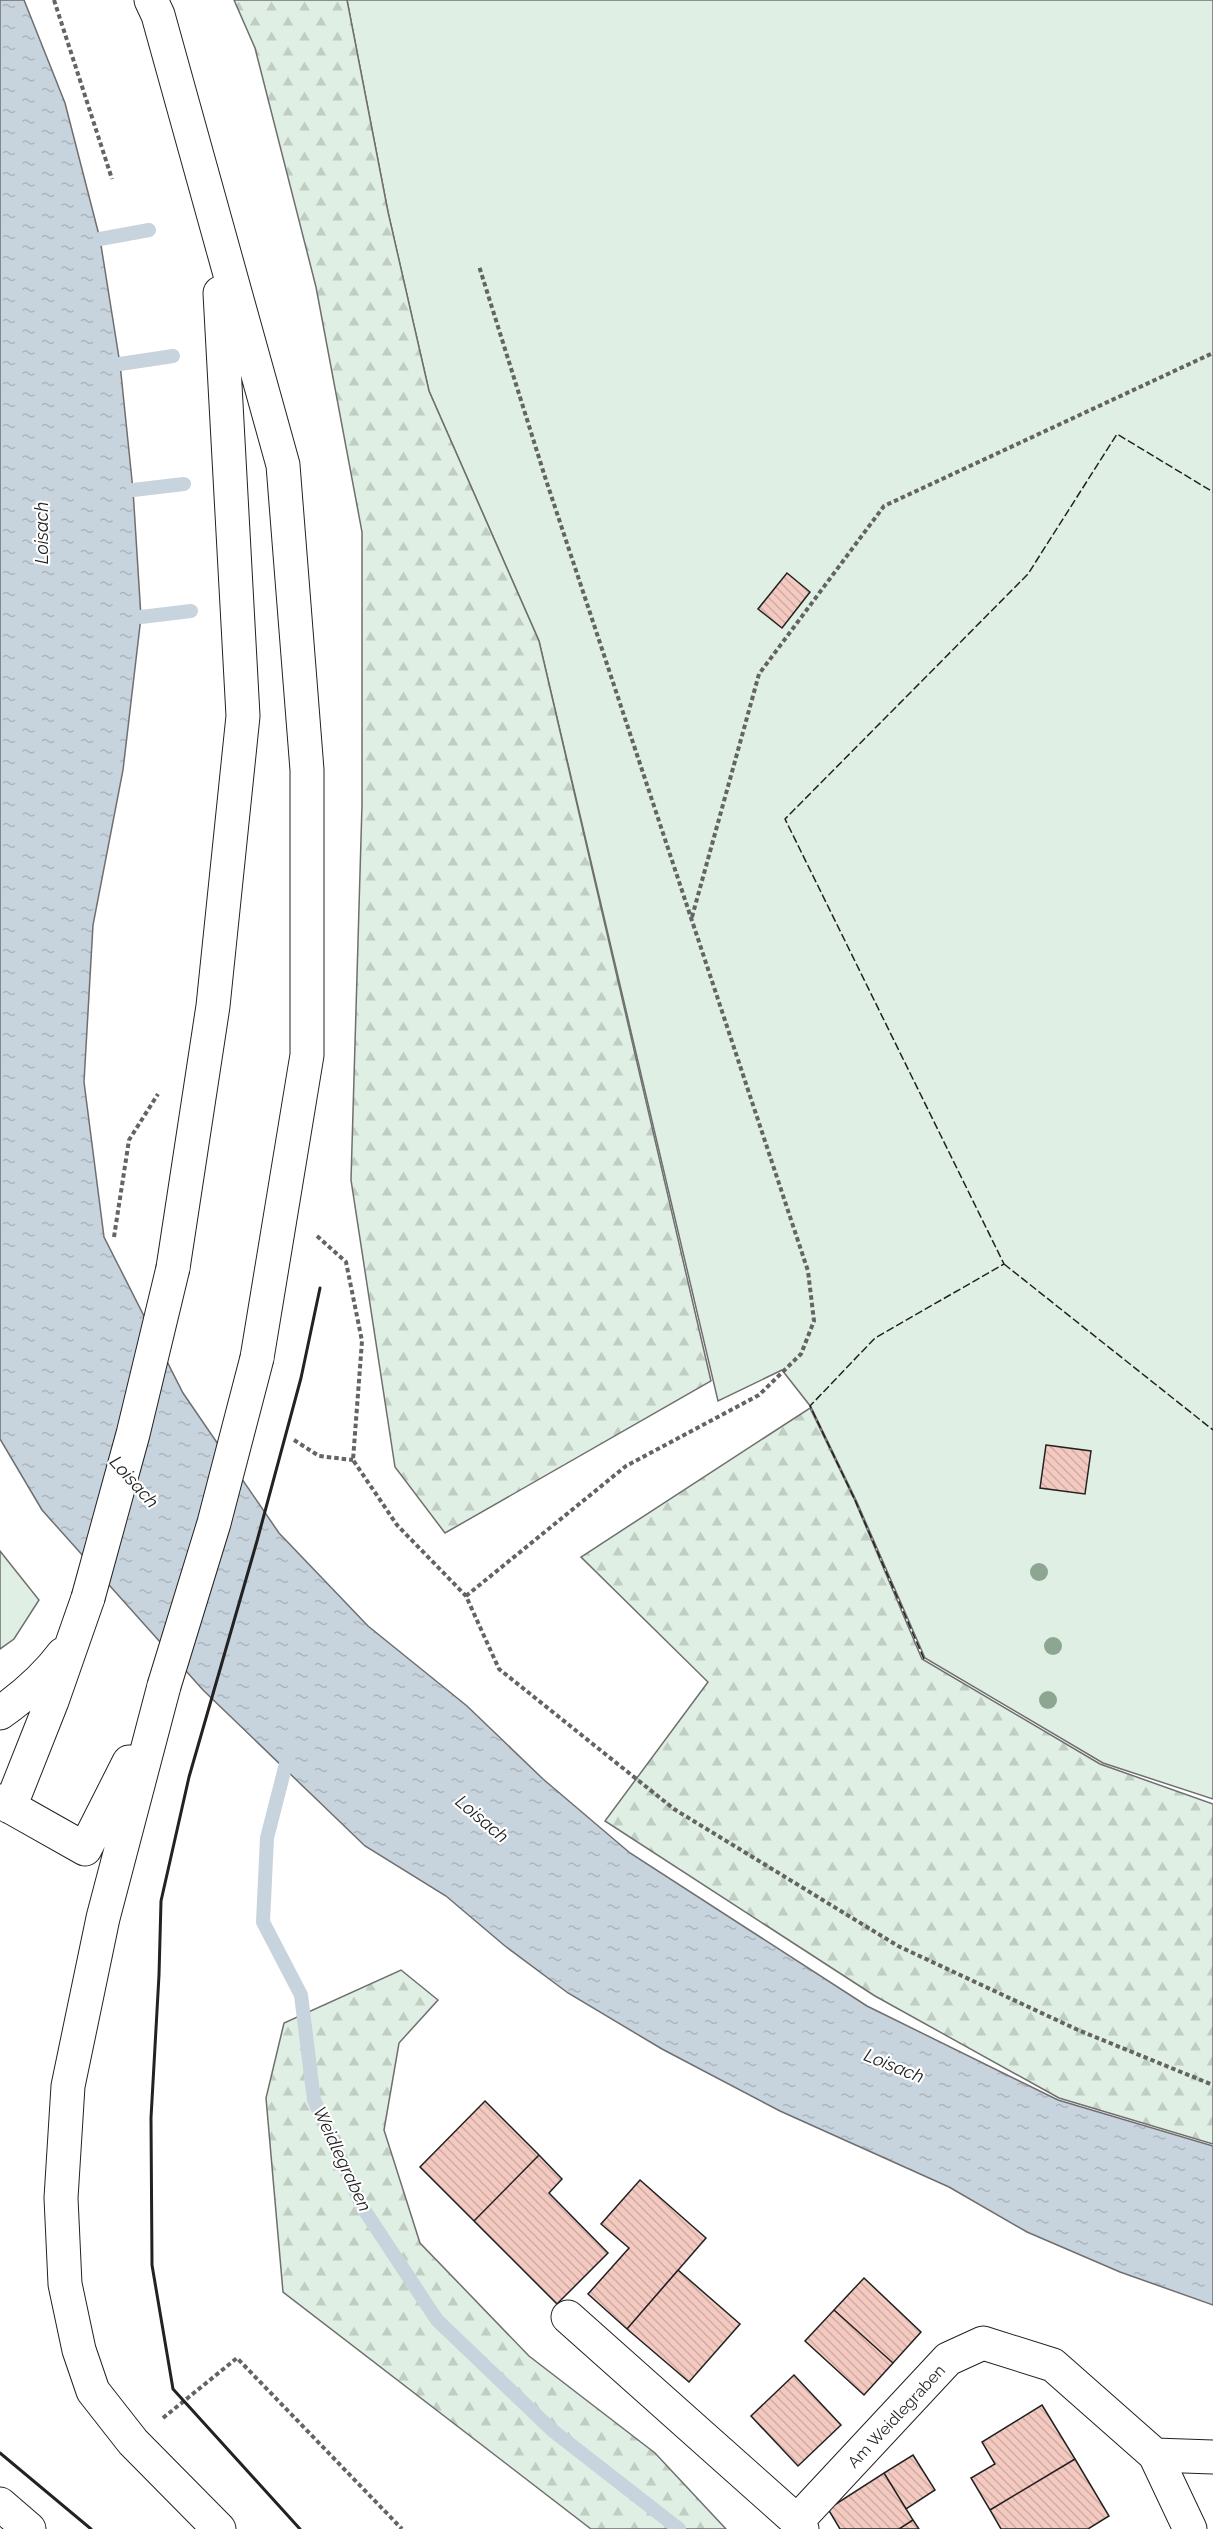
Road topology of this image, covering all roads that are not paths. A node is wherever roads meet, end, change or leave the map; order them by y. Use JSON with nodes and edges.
{"nodes":[{"id":1,"x":151,"y":0,"type":"edge"},
{"id":2,"x":216,"y":228,"type":"junction"},
{"id":3,"x":73,"y":1640,"type":"junction"},
{"id":4,"x":164,"y":1686,"type":"junction"},
{"id":5,"x":0,"y":1713,"type":"edge"},
{"id":6,"x":5,"y":1804,"type":"edge"},
{"id":7,"x":568,"y":2317,"type":"dead end"},
{"id":8,"x":1155,"y":2455,"type":"junction"},
{"id":9,"x":1213,"y":2457,"type":"edge"},
{"id":10,"x":0,"y":2504,"type":"edge"},
{"id":11,"x":799,"y":2525,"type":"edge"},
{"id":12,"x":29,"y":2529,"type":"edge"},
{"id":13,"x":219,"y":2529,"type":"edge"},
{"id":14,"x":1190,"y":2529,"type":"edge"}],
"edges":[{"from":1,"to":2,"type":"main road"},
{"from":2,"to":3,"type":"main road","bridge":true},
{"from":2,"to":4,"type":"main road","bridge":true},
{"from":3,"to":5,"type":"main road"},
{"from":3,"to":6,"type":"main road"},
{"from":4,"to":6,"type":"main road"},
{"from":4,"to":13,"type":"main road"},
{"from":7,"to":11,"type":"main road","name":"Am Weidlegraben"},
{"from":8,"to":9,"type":"main road"},
{"from":8,"to":11,"type":"main road","name":"Am Weidlegraben"},
{"from":8,"to":14,"type":"main road","name":"Am Weidlegraben"},
{"from":10,"to":12,"type":"main road"}]}
